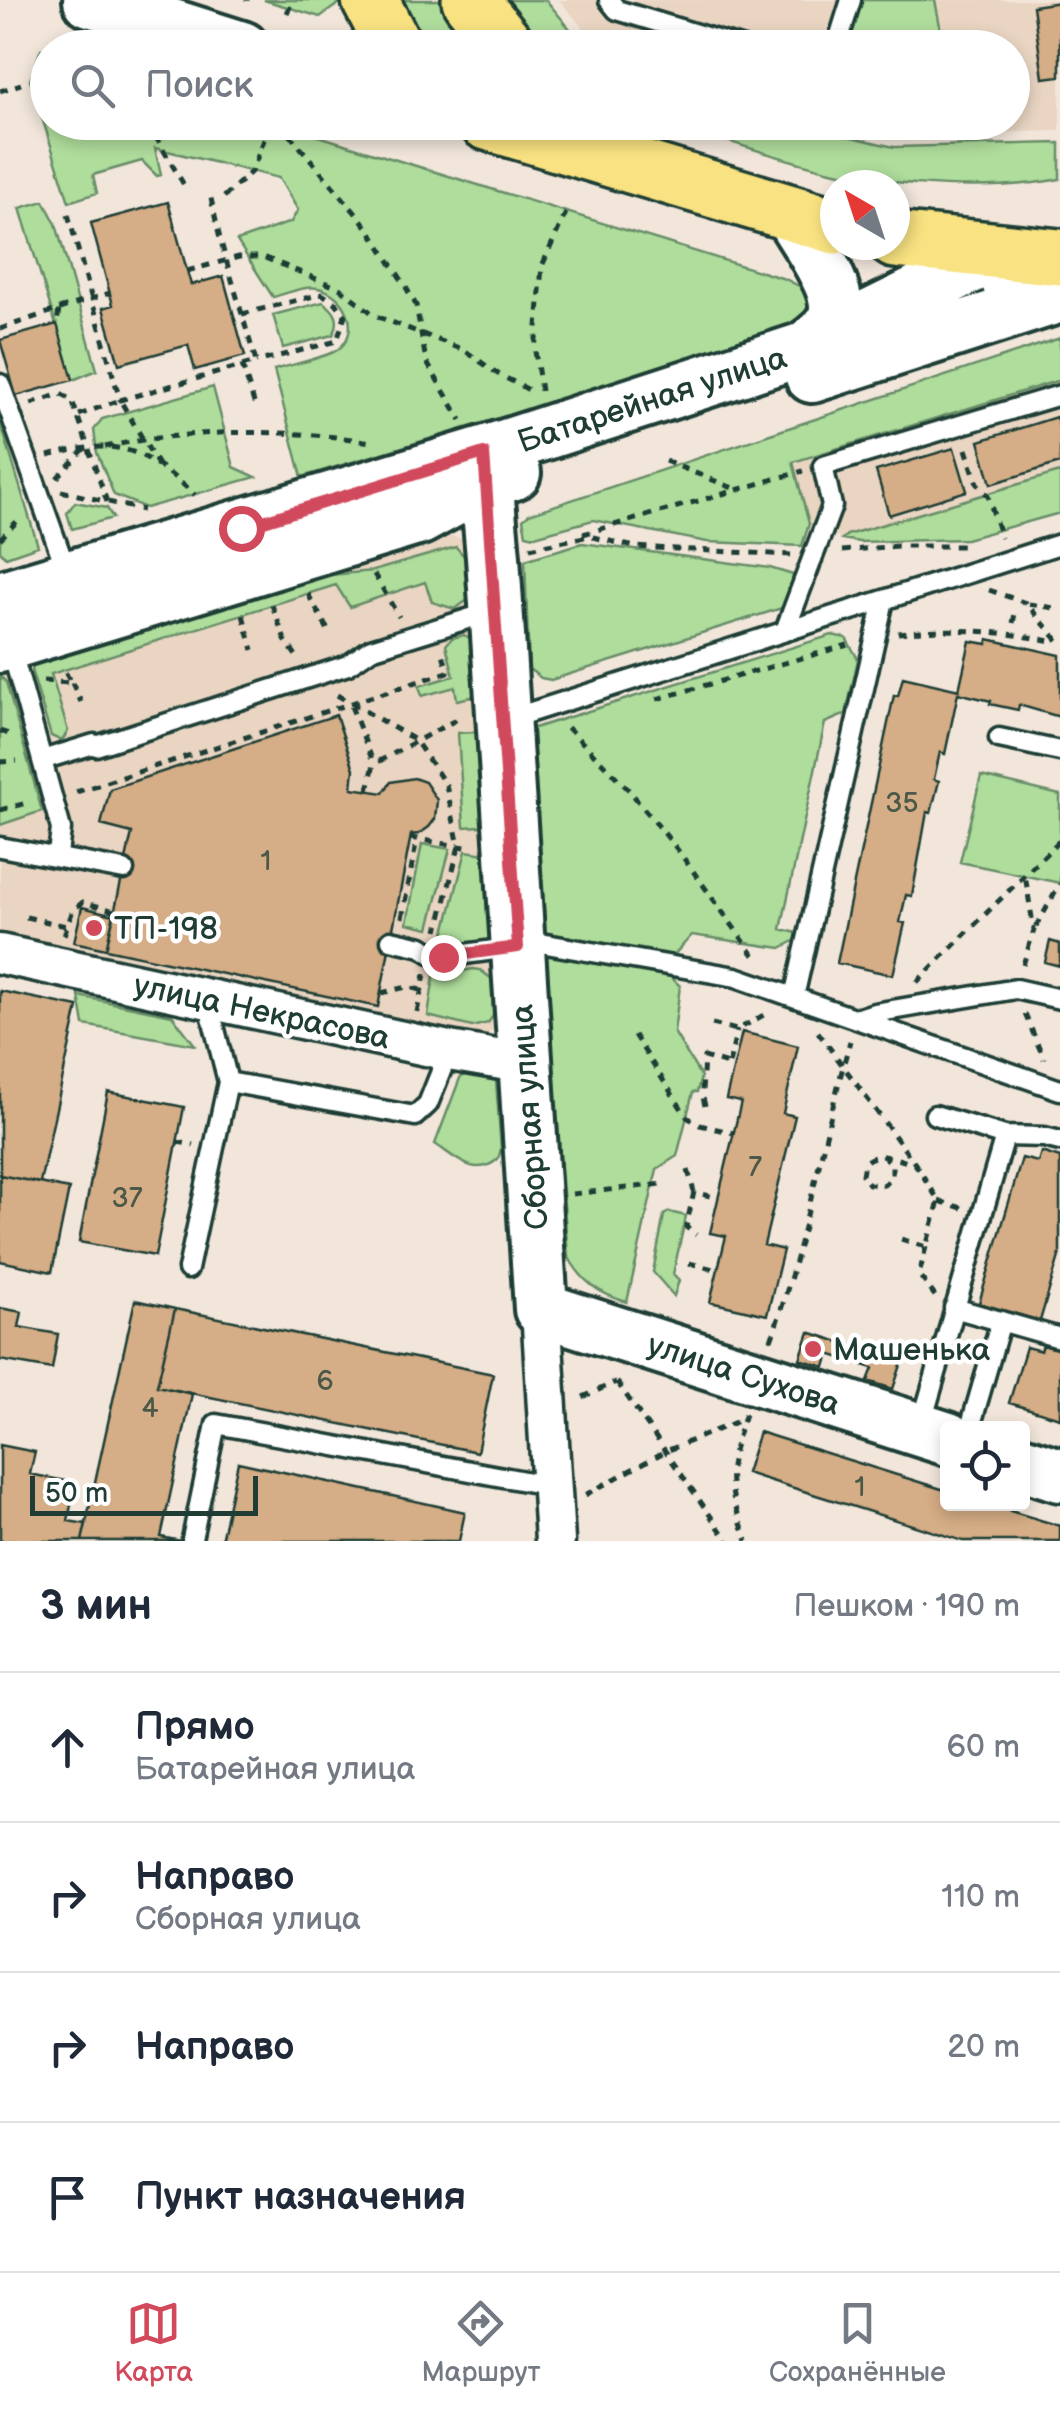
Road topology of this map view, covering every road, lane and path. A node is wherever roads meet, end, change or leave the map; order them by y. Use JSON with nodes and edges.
{"nodes":[{"id":1,"x":90,"y":0,"type":"edge"},
{"id":2,"x":293,"y":0,"type":"edge"},
{"id":3,"x":370,"y":0,"type":"edge"},
{"id":4,"x":470,"y":0,"type":"edge"},
{"id":5,"x":608,"y":0,"type":"edge"},
{"id":6,"x":851,"y":0,"type":"edge"},
{"id":7,"x":287,"y":13,"type":"dead end"},
{"id":8,"x":185,"y":30,"type":"edge"},
{"id":9,"x":386,"y":30,"type":"edge"},
{"id":10,"x":494,"y":30,"type":"edge"},
{"id":11,"x":683,"y":30,"type":"edge"},
{"id":12,"x":842,"y":30,"type":"edge"},
{"id":13,"x":22,"y":84,"type":"dead end"},
{"id":14,"x":0,"y":91,"type":"edge"},
{"id":15,"x":158,"y":140,"type":"edge"},
{"id":16,"x":264,"y":140,"type":"edge"},
{"id":17,"x":294,"y":140,"type":"edge"},
{"id":18,"x":589,"y":140,"type":"edge"},
{"id":19,"x":188,"y":190,"type":"dead end"},
{"id":20,"x":210,"y":194,"type":"dead end"},
{"id":21,"x":224,"y":197,"type":"dead end"},
{"id":22,"x":570,"y":206,"type":"dead end"},
{"id":23,"x":68,"y":214,"type":"dead end"},
{"id":24,"x":813,"y":221,"type":"edge"},
{"id":25,"x":1060,"y":234,"type":"edge"},
{"id":26,"x":910,"y":242,"type":"edge"},
{"id":27,"x":1002,"y":252,"type":"junction"},
{"id":28,"x":1060,"y":258,"type":"edge"},
{"id":29,"x":227,"y":261,"type":"junction"},
{"id":30,"x":188,"y":271,"type":"dead end"},
{"id":31,"x":110,"y":292,"type":"dead end"},
{"id":32,"x":90,"y":299,"type":"junction"},
{"id":33,"x":1037,"y":303,"type":"edge"},
{"id":34,"x":59,"y":310,"type":"junction"},
{"id":35,"x":242,"y":314,"type":"junction"},
{"id":36,"x":57,"y":324,"type":"dead end"},
{"id":37,"x":0,"y":329,"type":"edge"},
{"id":38,"x":420,"y":334,"type":"junction"},
{"id":39,"x":804,"y":349,"type":"junction"},
{"id":40,"x":256,"y":362,"type":"junction"},
{"id":41,"x":242,"y":365,"type":"junction"},
{"id":42,"x":0,"y":384,"type":"edge"},
{"id":43,"x":1060,"y":395,"type":"edge"},
{"id":44,"x":120,"y":400,"type":"junction"},
{"id":45,"x":9,"y":410,"type":"junction"},
{"id":46,"x":256,"y":410,"type":"dead end"},
{"id":47,"x":78,"y":415,"type":"junction"},
{"id":48,"x":959,"y":425,"type":"junction"},
{"id":49,"x":141,"y":439,"type":"junction"},
{"id":50,"x":384,"y":445,"type":"dead end"},
{"id":51,"x":87,"y":446,"type":"junction"},
{"id":52,"x":106,"y":447,"type":"junction"},
{"id":53,"x":478,"y":453,"type":"junction"},
{"id":54,"x":27,"y":461,"type":"junction"},
{"id":55,"x":665,"y":462,"type":"dead end"},
{"id":56,"x":823,"y":466,"type":"junction"},
{"id":57,"x":160,"y":468,"type":"junction"},
{"id":58,"x":736,"y":489,"type":"junction"},
{"id":59,"x":201,"y":501,"type":"dead end"},
{"id":60,"x":143,"y":510,"type":"dead end"},
{"id":61,"x":1016,"y":534,"type":"dead end"},
{"id":62,"x":1001,"y":538,"type":"junction"},
{"id":63,"x":566,"y":539,"type":"junction"},
{"id":64,"x":986,"y":542,"type":"dead end"},
{"id":65,"x":1060,"y":544,"type":"edge"},
{"id":66,"x":972,"y":546,"type":"dead end"},
{"id":67,"x":939,"y":547,"type":"junction"},
{"id":68,"x":307,"y":549,"type":"junction"},
{"id":69,"x":516,"y":552,"type":"dead end"},
{"id":70,"x":815,"y":554,"type":"junction"},
{"id":71,"x":369,"y":566,"type":"dead end"},
{"id":72,"x":960,"y":576,"type":"junction"},
{"id":73,"x":69,"y":578,"type":"junction"},
{"id":74,"x":884,"y":600,"type":"junction"},
{"id":75,"x":1026,"y":603,"type":"junction"},
{"id":76,"x":1060,"y":608,"type":"edge"},
{"id":77,"x":1016,"y":609,"type":"dead end"},
{"id":78,"x":497,"y":610,"type":"junction"},
{"id":79,"x":3,"y":614,"type":"edge"},
{"id":80,"x":243,"y":614,"type":"dead end"},
{"id":81,"x":1013,"y":623,"type":"dead end"},
{"id":82,"x":328,"y":630,"type":"dead end"},
{"id":83,"x":785,"y":631,"type":"junction"},
{"id":84,"x":411,"y":636,"type":"junction"},
{"id":85,"x":874,"y":636,"type":"junction"},
{"id":86,"x":1058,"y":642,"type":"edge"},
{"id":87,"x":253,"y":650,"type":"dead end"},
{"id":88,"x":66,"y":669,"type":"dead end"},
{"id":89,"x":447,"y":669,"type":"dead end"},
{"id":90,"x":51,"y":680,"type":"dead end"},
{"id":91,"x":72,"y":683,"type":"junction"},
{"id":92,"x":338,"y":696,"type":"dead end"},
{"id":93,"x":81,"y":702,"type":"dead end"},
{"id":94,"x":351,"y":705,"type":"junction"},
{"id":95,"x":503,"y":714,"type":"junction"},
{"id":96,"x":998,"y":738,"type":"dead end"},
{"id":97,"x":415,"y":740,"type":"junction"},
{"id":98,"x":1060,"y":751,"type":"edge"},
{"id":99,"x":42,"y":760,"type":"junction"},
{"id":100,"x":374,"y":764,"type":"junction"},
{"id":101,"x":81,"y":790,"type":"dead end"},
{"id":102,"x":368,"y":790,"type":"dead end"},
{"id":103,"x":1060,"y":840,"type":"edge"},
{"id":104,"x":459,"y":846,"type":"junction"},
{"id":105,"x":0,"y":847,"type":"edge"},
{"id":106,"x":474,"y":848,"type":"dead end"},
{"id":107,"x":58,"y":856,"type":"junction"},
{"id":108,"x":124,"y":870,"type":"dead end"},
{"id":109,"x":1060,"y":884,"type":"edge"},
{"id":110,"x":115,"y":911,"type":"dead end"},
{"id":111,"x":26,"y":917,"type":"dead end"},
{"id":112,"x":66,"y":926,"type":"junction"},
{"id":113,"x":438,"y":930,"type":"dead end"},
{"id":114,"x":1034,"y":930,"type":"dead end"},
{"id":115,"x":394,"y":940,"type":"joint"},
{"id":116,"x":518,"y":943,"type":"junction"},
{"id":117,"x":64,"y":944,"type":"dead end"},
{"id":118,"x":0,"y":954,"type":"edge"},
{"id":119,"x":421,"y":990,"type":"dead end"},
{"id":120,"x":381,"y":993,"type":"dead end"},
{"id":121,"x":794,"y":997,"type":"junction"},
{"id":122,"x":1060,"y":999,"type":"edge"},
{"id":123,"x":216,"y":1001,"type":"junction"},
{"id":124,"x":889,"y":1010,"type":"junction"},
{"id":125,"x":856,"y":1019,"type":"junction"},
{"id":126,"x":712,"y":1024,"type":"dead end"},
{"id":127,"x":737,"y":1030,"type":"junction"},
{"id":128,"x":634,"y":1035,"type":"dead end"},
{"id":129,"x":449,"y":1050,"type":"junction"},
{"id":130,"x":525,"y":1064,"type":"junction"},
{"id":131,"x":842,"y":1067,"type":"junction"},
{"id":132,"x":228,"y":1082,"type":"junction"},
{"id":133,"x":1060,"y":1090,"type":"edge"},
{"id":134,"x":705,"y":1106,"type":"dead end"},
{"id":135,"x":935,"y":1115,"type":"dead end"},
{"id":136,"x":734,"y":1134,"type":"dead end"},
{"id":137,"x":1006,"y":1136,"type":"junction"},
{"id":138,"x":1060,"y":1141,"type":"edge"},
{"id":139,"x":177,"y":1142,"type":"dead end"},
{"id":140,"x":192,"y":1145,"type":"dead end"},
{"id":141,"x":882,"y":1156,"type":"junction"},
{"id":142,"x":916,"y":1165,"type":"junction"},
{"id":143,"x":688,"y":1170,"type":"dead end"},
{"id":144,"x":662,"y":1184,"type":"dead end"},
{"id":145,"x":694,"y":1192,"type":"junction"},
{"id":146,"x":561,"y":1195,"type":"dead end"},
{"id":147,"x":718,"y":1198,"type":"dead end"},
{"id":148,"x":696,"y":1235,"type":"dead end"},
{"id":149,"x":901,"y":1239,"type":"dead end"},
{"id":150,"x":926,"y":1247,"type":"junction"},
{"id":151,"x":689,"y":1263,"type":"dead end"},
{"id":152,"x":188,"y":1270,"type":"dead end"},
{"id":153,"x":718,"y":1270,"type":"dead end"},
{"id":154,"x":954,"y":1308,"type":"junction"},
{"id":155,"x":541,"y":1309,"type":"junction"},
{"id":156,"x":1000,"y":1321,"type":"junction"},
{"id":157,"x":1060,"y":1338,"type":"edge"},
{"id":158,"x":766,"y":1355,"type":"dead end"},
{"id":159,"x":583,"y":1398,"type":"dead end"},
{"id":160,"x":749,"y":1402,"type":"dead end"},
{"id":161,"x":743,"y":1419,"type":"junction"},
{"id":162,"x":972,"y":1421,"type":"edge"},
{"id":163,"x":933,"y":1435,"type":"edge"},
{"id":164,"x":664,"y":1452,"type":"junction"},
{"id":165,"x":1030,"y":1466,"type":"edge"},
{"id":166,"x":1060,"y":1475,"type":"edge"},
{"id":167,"x":569,"y":1490,"type":"junction"},
{"id":168,"x":192,"y":1539,"type":"edge"},
{"id":169,"x":556,"y":1541,"type":"edge"},
{"id":170,"x":728,"y":1541,"type":"edge"},
{"id":171,"x":747,"y":1541,"type":"edge"}],
"edges":[{"from":1,"to":8,"type":"street"},
{"from":2,"to":7,"type":"path"},
{"from":3,"to":9,"type":"main road"},
{"from":4,"to":10,"type":"main road"},
{"from":5,"to":11,"type":"lane"},
{"from":6,"to":12,"type":"lane"},
{"from":13,"to":14,"type":"path"},
{"from":15,"to":19,"type":"path"},
{"from":16,"to":21,"type":"path"},
{"from":17,"to":38,"type":"path"},
{"from":18,"to":24,"type":"main road"},
{"from":20,"to":29,"type":"path"},
{"from":22,"to":38,"type":"path"},
{"from":23,"to":32,"type":"path"},
{"from":24,"to":39,"type":"street"},
{"from":25,"to":27,"type":"main road"},
{"from":26,"to":27,"type":"main road"},
{"from":27,"to":28,"type":"main road"},
{"from":27,"to":33,"type":"street"},
{"from":27,"to":39,"type":"street","name":"Батарейная улица"},
{"from":29,"to":30,"type":"path"},
{"from":29,"to":35,"type":"path"},
{"from":29,"to":38,"type":"path"},
{"from":31,"to":32,"type":"path"},
{"from":32,"to":34,"type":"path"},
{"from":32,"to":44,"type":"path"},
{"from":33,"to":53,"type":"street","name":"Батарейная улица"},
{"from":34,"to":36,"type":"path"},
{"from":34,"to":37,"type":"path"},
{"from":35,"to":40,"type":"path"},
{"from":35,"to":40,"type":"path"},
{"from":38,"to":53,"type":"path"},
{"from":39,"to":53,"type":"street","name":"Батарейная улица"},
{"from":40,"to":41,"type":"path"},
{"from":41,"to":44,"type":"path"},
{"from":41,"to":46,"type":"path"},
{"from":42,"to":45,"type":"lane"},
{"from":43,"to":48,"type":"lane"},
{"from":44,"to":47,"type":"path"},
{"from":44,"to":49,"type":"path"},
{"from":45,"to":47,"type":"path"},
{"from":45,"to":54,"type":"lane"},
{"from":47,"to":51,"type":"path"},
{"from":48,"to":56,"type":"lane"},
{"from":48,"to":62,"type":"path"},
{"from":49,"to":50,"type":"path"},
{"from":49,"to":52,"type":"path"},
{"from":49,"to":57,"type":"path"},
{"from":51,"to":52,"type":"path"},
{"from":51,"to":54,"type":"path"},
{"from":51,"to":60,"type":"path"},
{"from":52,"to":57,"type":"path"},
{"from":53,"to":68,"type":"street","name":"Батарейная улица"},
{"from":53,"to":78,"type":"street","name":"Сборная улица"},
{"from":54,"to":73,"type":"lane"},
{"from":55,"to":58,"type":"path"},
{"from":56,"to":58,"type":"path"},
{"from":56,"to":70,"type":"lane"},
{"from":57,"to":59,"type":"path"},
{"from":58,"to":63,"type":"path"},
{"from":61,"to":62,"type":"path"},
{"from":62,"to":64,"type":"path"},
{"from":63,"to":69,"type":"path"},
{"from":63,"to":70,"type":"path"},
{"from":65,"to":72,"type":"lane"},
{"from":66,"to":67,"type":"path"},
{"from":67,"to":70,"type":"path"},
{"from":67,"to":72,"type":"path"},
{"from":68,"to":73,"type":"street","name":"Батарейная улица"},
{"from":68,"to":79,"type":"street","name":"Батарейная улица"},
{"from":68,"to":82,"type":"path"},
{"from":70,"to":83,"type":"lane"},
{"from":71,"to":84,"type":"path"},
{"from":72,"to":74,"type":"lane"},
{"from":72,"to":75,"type":"path"},
{"from":73,"to":79,"type":"street","name":"Батарейная улица"},
{"from":74,"to":83,"type":"lane"},
{"from":74,"to":85,"type":"lane"},
{"from":75,"to":76,"type":"path"},
{"from":75,"to":86,"type":"path"},
{"from":77,"to":81,"type":"path"},
{"from":78,"to":84,"type":"lane"},
{"from":78,"to":95,"type":"street","name":"Сборная улица"},
{"from":79,"to":99,"type":"lane"},
{"from":80,"to":87,"type":"path"},
{"from":83,"to":95,"type":"lane"},
{"from":84,"to":99,"type":"lane"},
{"from":85,"to":86,"type":"path"},
{"from":85,"to":121,"type":"lane"},
{"from":88,"to":91,"type":"path"},
{"from":89,"to":94,"type":"path"},
{"from":90,"to":91,"type":"path"},
{"from":91,"to":93,"type":"path"},
{"from":92,"to":94,"type":"path"},
{"from":94,"to":97,"type":"path"},
{"from":94,"to":100,"type":"path"},
{"from":94,"to":101,"type":"path"},
{"from":95,"to":97,"type":"path"},
{"from":95,"to":116,"type":"street","name":"Сборная улица"},
{"from":95,"to":121,"type":"path"},
{"from":96,"to":98,"type":"lane"},
{"from":97,"to":100,"type":"path"},
{"from":97,"to":104,"type":"path"},
{"from":99,"to":107,"type":"lane"},
{"from":100,"to":102,"type":"path"},
{"from":103,"to":124,"type":"path"},
{"from":104,"to":106,"type":"path"},
{"from":104,"to":113,"type":"path"},
{"from":104,"to":115,"type":"path"},
{"from":105,"to":107,"type":"lane"},
{"from":107,"to":108,"type":"lane"},
{"from":109,"to":114,"type":"path"},
{"from":110,"to":112,"type":"path"},
{"from":111,"to":112,"type":"path"},
{"from":112,"to":117,"type":"path"},
{"from":115,"to":116,"type":"lane"},
{"from":116,"to":121,"type":"lane"},
{"from":116,"to":130,"type":"street","name":"Сборная улица"},
{"from":118,"to":123,"type":"street","name":"улица Некрасова"},
{"from":119,"to":120,"type":"path"},
{"from":121,"to":125,"type":"lane"},
{"from":121,"to":127,"type":"path"},
{"from":121,"to":131,"type":"path"},
{"from":122,"to":124,"type":"lane"},
{"from":123,"to":129,"type":"street","name":"улица Некрасова"},
{"from":123,"to":132,"type":"lane"},
{"from":124,"to":125,"type":"lane"},
{"from":125,"to":131,"type":"path"},
{"from":125,"to":133,"type":"lane"},
{"from":126,"to":127,"type":"path"},
{"from":127,"to":134,"type":"path"},
{"from":128,"to":136,"type":"path"},
{"from":129,"to":130,"type":"street","name":"улица Некрасова"},
{"from":129,"to":132,"type":"lane"},
{"from":130,"to":155,"type":"street","name":"Сборная улица"},
{"from":131,"to":142,"type":"path"},
{"from":131,"to":158,"type":"path"},
{"from":132,"to":152,"type":"lane"},
{"from":135,"to":137,"type":"lane"},
{"from":137,"to":138,"type":"lane"},
{"from":137,"to":154,"type":"lane"},
{"from":139,"to":140,"type":"path"},
{"from":141,"to":141,"type":"path"},
{"from":141,"to":142,"type":"path"},
{"from":142,"to":150,"type":"path"},
{"from":143,"to":145,"type":"path"},
{"from":144,"to":146,"type":"path"},
{"from":145,"to":147,"type":"path"},
{"from":145,"to":148,"type":"path"},
{"from":149,"to":150,"type":"path"},
{"from":150,"to":154,"type":"path"},
{"from":151,"to":153,"type":"path"},
{"from":154,"to":156,"type":"lane"},
{"from":154,"to":163,"type":"lane"},
{"from":155,"to":163,"type":"street","name":"улица Сухова"},
{"from":155,"to":167,"type":"street","name":"Сборная улица"},
{"from":156,"to":157,"type":"lane"},
{"from":156,"to":162,"type":"lane"},
{"from":159,"to":164,"type":"path"},
{"from":160,"to":161,"type":"path"},
{"from":161,"to":164,"type":"path"},
{"from":161,"to":171,"type":"path"},
{"from":164,"to":167,"type":"path"},
{"from":164,"to":170,"type":"path"},
{"from":165,"to":166,"type":"street"},
{"from":167,"to":168,"type":"lane"},
{"from":167,"to":169,"type":"street","name":"Сборная улица"}]}
